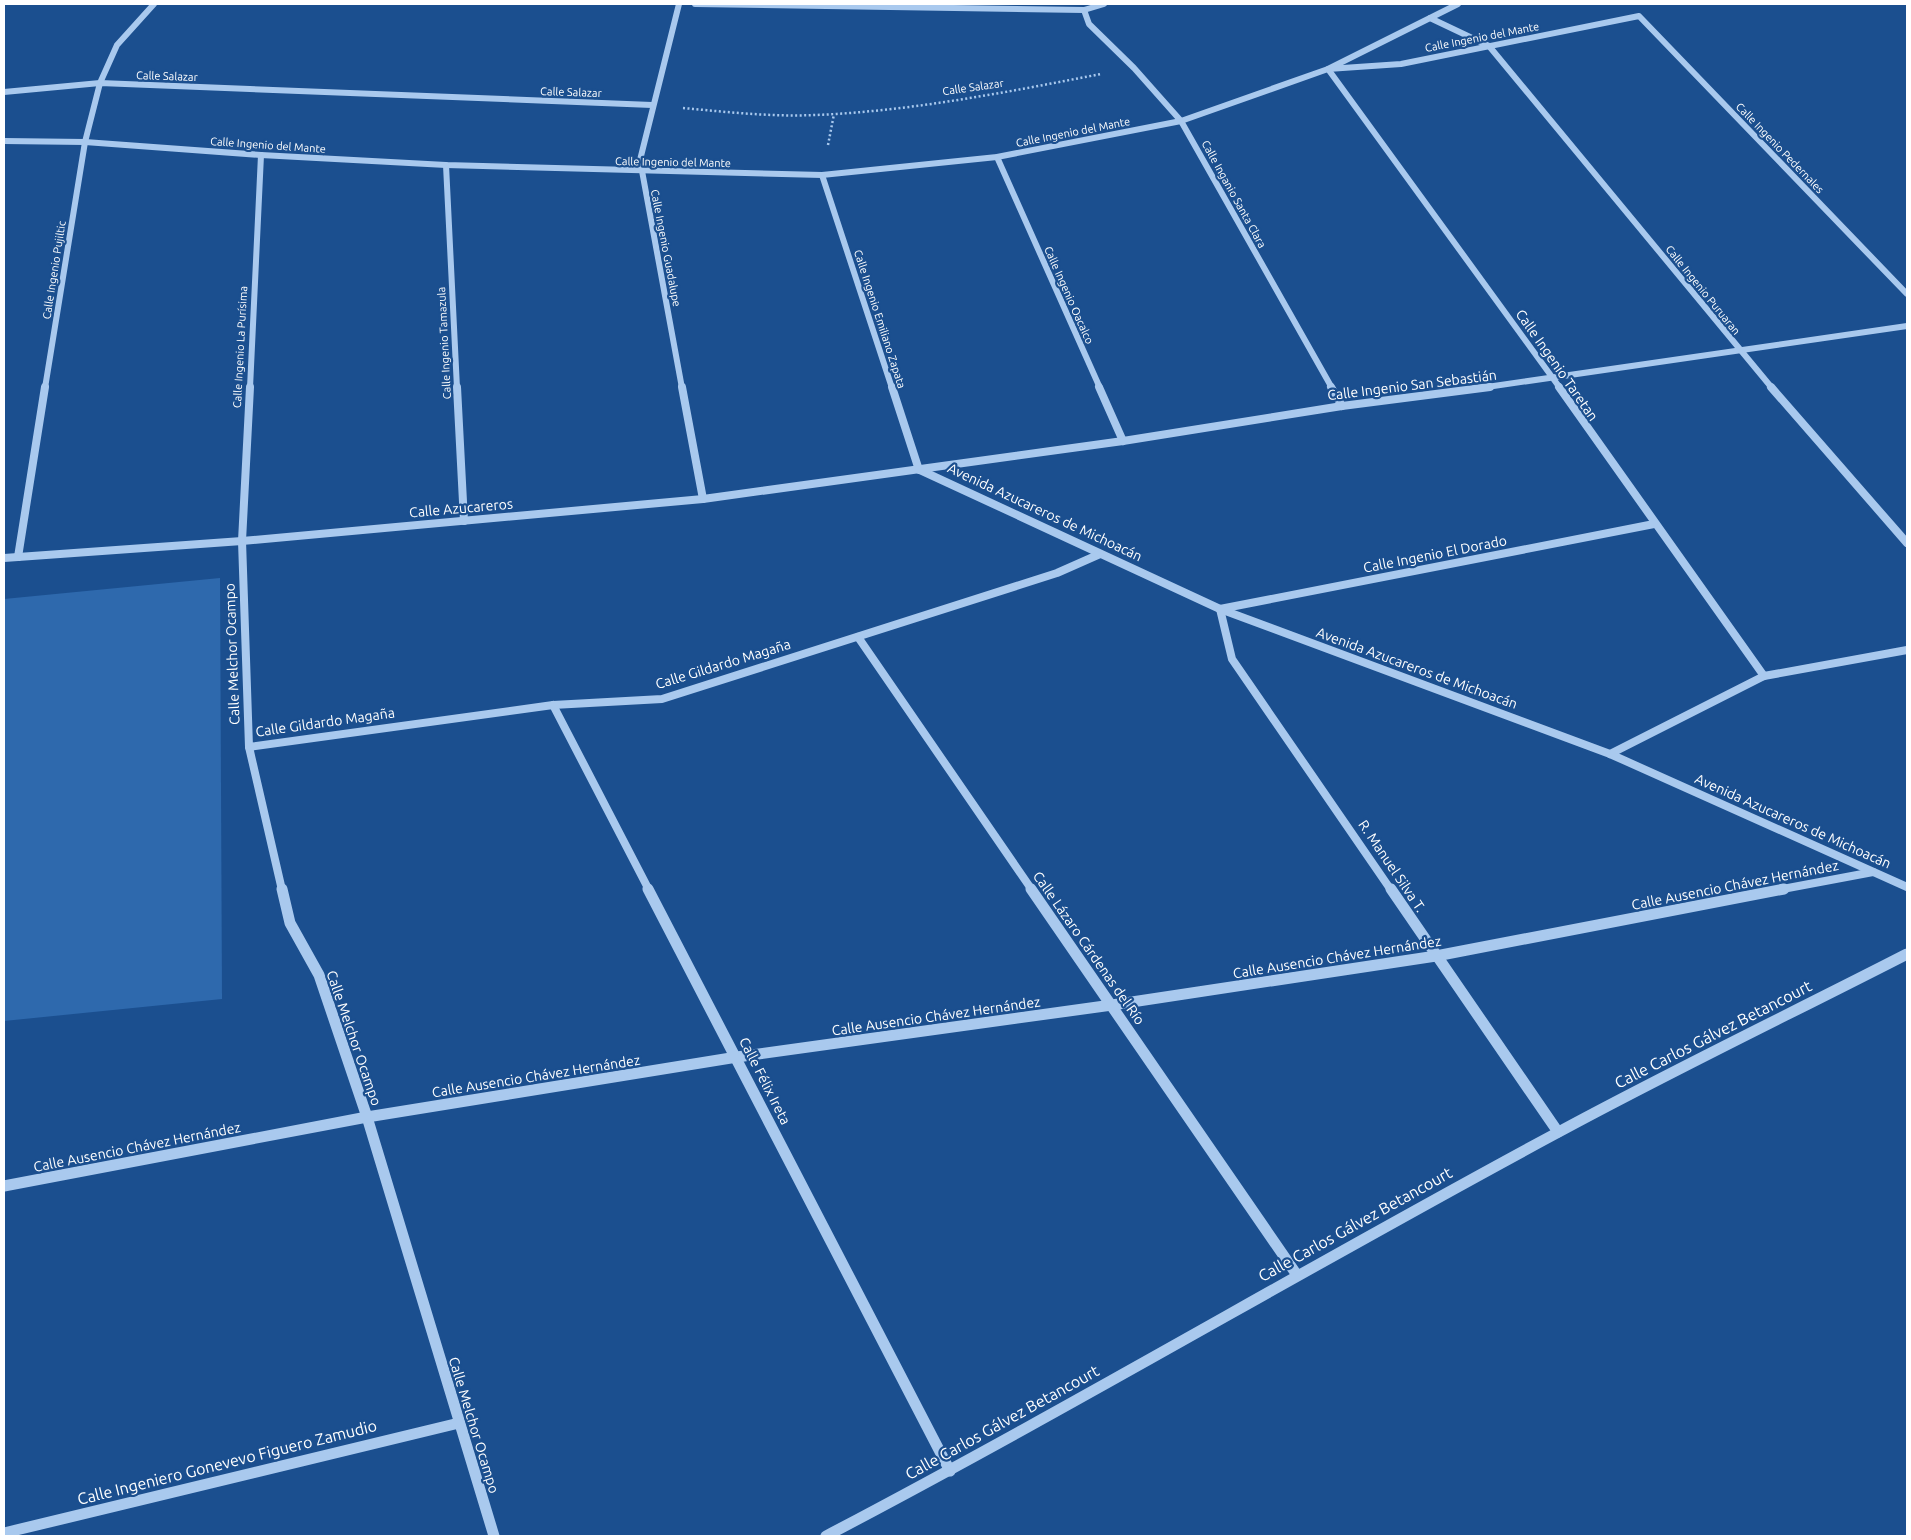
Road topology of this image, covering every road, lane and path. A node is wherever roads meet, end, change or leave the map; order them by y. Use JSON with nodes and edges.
{"nodes":[{"id":1,"x":154,"y":4,"type":"edge"},
{"id":2,"x":679,"y":4,"type":"edge"},
{"id":3,"x":695,"y":4,"type":"edge"},
{"id":4,"x":1104,"y":4,"type":"edge"},
{"id":5,"x":1458,"y":4,"type":"edge"},
{"id":6,"x":1084,"y":10,"type":"junction"},
{"id":7,"x":1638,"y":16,"type":"joint"},
{"id":8,"x":1430,"y":18,"type":"junction"},
{"id":9,"x":1489,"y":46,"type":"junction"},
{"id":10,"x":1134,"y":68,"type":"junction"},
{"id":11,"x":1328,"y":69,"type":"junction"},
{"id":12,"x":100,"y":83,"type":"junction"},
{"id":13,"x":4,"y":92,"type":"edge"},
{"id":14,"x":652,"y":105,"type":"junction"},
{"id":15,"x":1181,"y":121,"type":"junction"},
{"id":16,"x":4,"y":141,"type":"edge"},
{"id":17,"x":85,"y":142,"type":"junction"},
{"id":18,"x":261,"y":155,"type":"junction"},
{"id":19,"x":997,"y":157,"type":"junction"},
{"id":20,"x":446,"y":165,"type":"junction"},
{"id":21,"x":641,"y":171,"type":"junction"},
{"id":22,"x":822,"y":175,"type":"junction"},
{"id":23,"x":1907,"y":294,"type":"edge"},
{"id":24,"x":1907,"y":326,"type":"edge"},
{"id":25,"x":1740,"y":350,"type":"junction"},
{"id":26,"x":1553,"y":379,"type":"junction"},
{"id":27,"x":1342,"y":406,"type":"junction"},
{"id":28,"x":1123,"y":441,"type":"junction"},
{"id":29,"x":919,"y":470,"type":"junction"},
{"id":30,"x":703,"y":499,"type":"junction"},
{"id":31,"x":464,"y":521,"type":"junction"},
{"id":32,"x":1654,"y":524,"type":"junction"},
{"id":33,"x":242,"y":541,"type":"junction"},
{"id":34,"x":1907,"y":543,"type":"edge"},
{"id":35,"x":1100,"y":554,"type":"junction"},
{"id":36,"x":18,"y":556,"type":"junction"},
{"id":37,"x":4,"y":558,"type":"edge"},
{"id":38,"x":1220,"y":609,"type":"junction"},
{"id":39,"x":858,"y":637,"type":"junction"},
{"id":40,"x":1907,"y":650,"type":"edge"},
{"id":41,"x":1764,"y":676,"type":"junction"},
{"id":42,"x":553,"y":705,"type":"junction"},
{"id":43,"x":249,"y":746,"type":"junction"},
{"id":44,"x":1610,"y":754,"type":"junction"},
{"id":45,"x":1873,"y":872,"type":"junction"},
{"id":46,"x":1907,"y":887,"type":"edge"},
{"id":47,"x":1907,"y":954,"type":"edge"},
{"id":48,"x":1436,"y":956,"type":"junction"},
{"id":49,"x":1112,"y":1005,"type":"junction"},
{"id":50,"x":737,"y":1057,"type":"junction"},
{"id":51,"x":367,"y":1117,"type":"junction"},
{"id":52,"x":1558,"y":1132,"type":"junction"},
{"id":53,"x":4,"y":1186,"type":"edge"},
{"id":54,"x":1297,"y":1274,"type":"junction"},
{"id":55,"x":459,"y":1423,"type":"junction"},
{"id":56,"x":950,"y":1470,"type":"junction"},
{"id":57,"x":4,"y":1533,"type":"edge"},
{"id":58,"x":494,"y":1536,"type":"edge"},
{"id":59,"x":826,"y":1536,"type":"edge"}],
"edges":[{"from":1,"to":12,"type":"street","name":"Calle Ingenio Pujiltic"},
{"from":2,"to":14,"type":"street","name":"Calle Ingenio Guadalupe"},
{"from":3,"to":6,"type":"street"},
{"from":4,"to":6,"type":"street"},
{"from":5,"to":8,"type":"street","name":"Calle Ingenio del Mante"},
{"from":6,"to":10,"type":"street","name":"Calle Inganio Santa Clara"},
{"from":7,"to":9,"type":"street","name":"Calle Ingenio del Mante"},
{"from":7,"to":23,"type":"street","name":"Calle Ingenio Pedernales"},
{"from":8,"to":9,"type":"street"},
{"from":8,"to":11,"type":"street","name":"Calle Ingenio del Mante"},
{"from":9,"to":11,"type":"street","name":"Calle Ingenio del Mante"},
{"from":9,"to":25,"type":"street","name":"Calle Ingenio Puruaran"},
{"from":10,"to":14,"type":"path","name":"Calle Salazar"},
{"from":10,"to":15,"type":"street","name":"Calle Inganio Santa Clara"},
{"from":11,"to":15,"type":"street","name":"Calle Ingenio del Mante"},
{"from":11,"to":26,"type":"street","name":"Calle Ingenio Taretan"},
{"from":12,"to":13,"type":"street","name":"Calle Salazar"},
{"from":12,"to":14,"type":"street","name":"Calle Salazar"},
{"from":12,"to":17,"type":"street","name":"Calle Ingenio Pujiltic"},
{"from":14,"to":21,"type":"street","name":"Calle Ingenio Guadalupe"},
{"from":15,"to":19,"type":"street","name":"Calle Ingenio del Mante"},
{"from":15,"to":27,"type":"street","name":"Calle Inganio Santa Clara"},
{"from":16,"to":17,"type":"street","name":"Calle Ingenio del Mante"},
{"from":17,"to":18,"type":"street","name":"Calle Ingenio del Mante"},
{"from":17,"to":36,"type":"street","name":"Calle Ingenio Pujiltic"},
{"from":18,"to":20,"type":"street","name":"Calle Ingenio del Mante"},
{"from":18,"to":33,"type":"street","name":"Calle Ingenio La Purísima"},
{"from":19,"to":22,"type":"street","name":"Calle Ingenio del Mante"},
{"from":19,"to":28,"type":"street","name":"Calle Ingenio Oacalco"},
{"from":20,"to":21,"type":"street","name":"Calle Ingenio del Mante"},
{"from":20,"to":31,"type":"street","name":"Calle Ingenio Tamazula"},
{"from":21,"to":22,"type":"street","name":"Calle Ingenio del Mante"},
{"from":21,"to":30,"type":"street","name":"Calle Ingenio Guadalupe"},
{"from":22,"to":29,"type":"street","name":"Calle Ingenio Emiliano Zapata"},
{"from":24,"to":25,"type":"street","name":"Calle Ingenio San Sebastián"},
{"from":25,"to":26,"type":"street","name":"Calle Ingenio San Sebastián"},
{"from":25,"to":34,"type":"street","name":"Calle Ingenio Puruaran"},
{"from":26,"to":27,"type":"street","name":"Calle Ingenio San Sebastián"},
{"from":26,"to":32,"type":"street","name":"Calle Ingenio Taretan"},
{"from":27,"to":28,"type":"street","name":"Calle Ingenio San Sebastián"},
{"from":28,"to":29,"type":"street","name":"Calle Ingenio San Sebastián"},
{"from":29,"to":30,"type":"street","name":"Calle Azucareros"},
{"from":29,"to":35,"type":"street","name":"Avenida Azucareros de Michoacán"},
{"from":30,"to":31,"type":"street","name":"Calle Azucareros"},
{"from":31,"to":33,"type":"street","name":"Calle Azucareros"},
{"from":32,"to":38,"type":"street","name":"Calle Ingenio El Dorado"},
{"from":32,"to":41,"type":"street","name":"Calle Ingenio Taretan"},
{"from":33,"to":36,"type":"street","name":"Calle Azucareros"},
{"from":33,"to":43,"type":"street","name":"Calle Melchor Ocampo"},
{"from":35,"to":38,"type":"street","name":"Avenida Azucareros de Michoacán"},
{"from":35,"to":39,"type":"street","name":"Calle Gildardo Magaña"},
{"from":36,"to":37,"type":"street","name":"Calle Azucareros"},
{"from":38,"to":44,"type":"street","name":"Avenida Azucareros de Michoacán"},
{"from":38,"to":48,"type":"street","name":"R. Manuel Silva T."},
{"from":39,"to":42,"type":"street","name":"Calle Gildardo Magaña"},
{"from":39,"to":49,"type":"street","name":"Calle Lázaro Cárdenas del Río"},
{"from":40,"to":41,"type":"street"},
{"from":41,"to":44,"type":"street"},
{"from":42,"to":43,"type":"street","name":"Calle Gildardo Magaña"},
{"from":42,"to":50,"type":"street","name":"Calle Félix Ireta"},
{"from":43,"to":51,"type":"street","name":"Calle Melchor Ocampo"},
{"from":44,"to":45,"type":"street","name":"Avenida Azucareros de Michoacán"},
{"from":45,"to":46,"type":"street","name":"Avenida Azucareros de Michoacán"},
{"from":45,"to":48,"type":"street","name":"Calle Ausencio Chávez Hernández"},
{"from":47,"to":52,"type":"street","name":"Calle Carlos Gálvez Betancourt"},
{"from":48,"to":49,"type":"street","name":"Calle Ausencio Chávez Hernández"},
{"from":48,"to":52,"type":"street","name":"R. Manuel Silva T."},
{"from":49,"to":50,"type":"street","name":"Calle Ausencio Chávez Hernández"},
{"from":49,"to":54,"type":"street","name":"Calle Lázaro Cárdenas del Río"},
{"from":50,"to":51,"type":"street","name":"Calle Ausencio Chávez Hernández"},
{"from":50,"to":56,"type":"street","name":"Calle Félix Ireta"},
{"from":51,"to":53,"type":"street","name":"Calle Ausencio Chávez Hernández"},
{"from":51,"to":55,"type":"street","name":"Calle Melchor Ocampo"},
{"from":52,"to":54,"type":"street","name":"Calle Carlos Gálvez Betancourt"},
{"from":54,"to":56,"type":"street","name":"Calle Carlos Gálvez Betancourt"},
{"from":55,"to":57,"type":"street","name":"Calle Ingeniero Gonevevo Figuero Zamudio"},
{"from":55,"to":58,"type":"street","name":"Calle Melchor Ocampo"},
{"from":56,"to":59,"type":"street","name":"Calle Carlos Gálvez Betancourt"}]}
